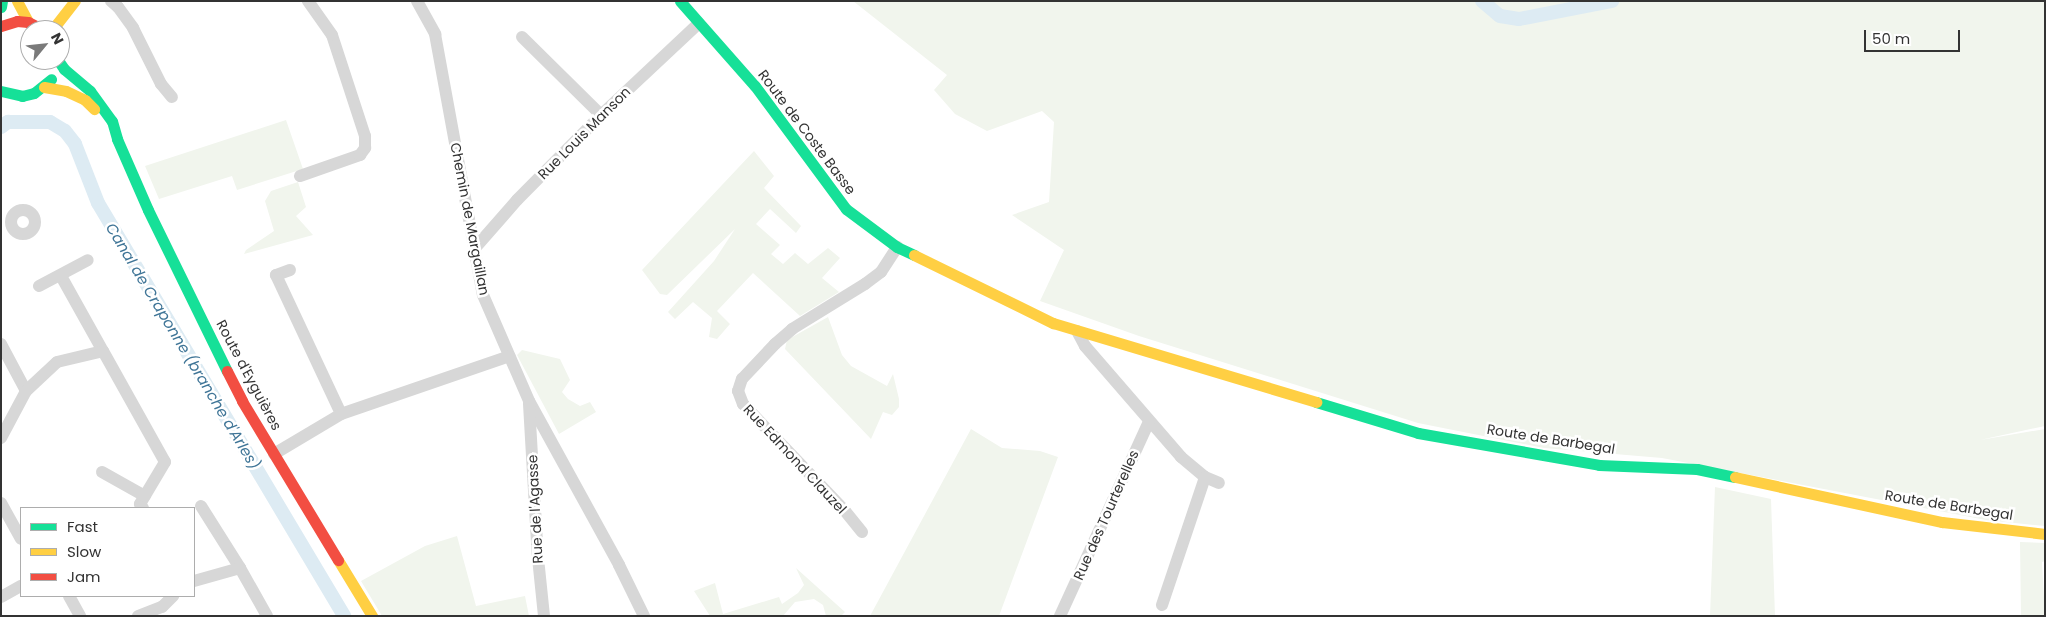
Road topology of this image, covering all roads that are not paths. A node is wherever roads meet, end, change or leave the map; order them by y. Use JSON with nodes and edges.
{"nodes":[{"id":1,"x":2,"y":1,"type":"edge"},
{"id":2,"x":17,"y":1,"type":"edge"},
{"id":3,"x":75,"y":1,"type":"edge"},
{"id":4,"x":110,"y":1,"type":"edge"},
{"id":5,"x":308,"y":1,"type":"edge"},
{"id":6,"x":418,"y":1,"type":"edge"},
{"id":7,"x":680,"y":1,"type":"edge"},
{"id":8,"x":1,"y":7,"type":"edge"},
{"id":9,"x":27,"y":20,"type":"edge"},
{"id":10,"x":60,"y":20,"type":"edge"},
{"id":11,"x":20,"y":21,"type":"edge"},
{"id":12,"x":699,"y":23,"type":"junction"},
{"id":13,"x":1,"y":26,"type":"edge"},
{"id":14,"x":522,"y":36,"type":"dead end"},
{"id":15,"x":55,"y":70,"type":"edge"},
{"id":16,"x":65,"y":70,"type":"edge"},
{"id":17,"x":44,"y":87,"type":"junction"},
{"id":18,"x":4,"y":95,"type":"edge"},
{"id":19,"x":172,"y":97,"type":"dead end"},
{"id":20,"x":601,"y":115,"type":"junction"},
{"id":21,"x":117,"y":139,"type":"junction"},
{"id":22,"x":300,"y":176,"type":"dead end"},
{"id":23,"x":14,"y":230,"type":"dead end"},
{"id":24,"x":1,"y":234,"type":"edge"},
{"id":25,"x":897,"y":247,"type":"junction"},
{"id":26,"x":474,"y":248,"type":"junction"},
{"id":27,"x":88,"y":260,"type":"dead end"},
{"id":28,"x":290,"y":270,"type":"dead end"},
{"id":29,"x":61,"y":276,"type":"junction"},
{"id":30,"x":39,"y":286,"type":"dead end"},
{"id":31,"x":1077,"y":331,"type":"junction"},
{"id":32,"x":1120,"y":342,"type":"joint"},
{"id":33,"x":1,"y":344,"type":"edge"},
{"id":34,"x":103,"y":350,"type":"junction"},
{"id":35,"x":509,"y":356,"type":"junction"},
{"id":36,"x":26,"y":391,"type":"junction"},
{"id":37,"x":529,"y":401,"type":"junction"},
{"id":38,"x":341,"y":414,"type":"junction"},
{"id":39,"x":1149,"y":422,"type":"junction"},
{"id":40,"x":1,"y":438,"type":"edge"},
{"id":41,"x":274,"y":454,"type":"junction"},
{"id":42,"x":102,"y":472,"type":"dead end"},
{"id":43,"x":1205,"y":477,"type":"junction"},
{"id":44,"x":1219,"y":483,"type":"dead end"},
{"id":45,"x":1,"y":502,"type":"edge"},
{"id":46,"x":144,"y":502,"type":"edge"},
{"id":47,"x":200,"y":506,"type":"dead end"},
{"id":48,"x":862,"y":532,"type":"dead end"},
{"id":49,"x":2045,"y":534,"type":"edge"},
{"id":50,"x":20,"y":537,"type":"edge"},
{"id":51,"x":240,"y":568,"type":"junction"},
{"id":52,"x":195,"y":581,"type":"edge"},
{"id":53,"x":20,"y":587,"type":"edge"},
{"id":54,"x":1,"y":597,"type":"edge"},
{"id":55,"x":70,"y":597,"type":"edge"},
{"id":56,"x":172,"y":597,"type":"edge"},
{"id":57,"x":1162,"y":606,"type":"dead end"},
{"id":58,"x":163,"y":611,"type":"edge"},
{"id":59,"x":1064,"y":614,"type":"edge"},
{"id":60,"x":80,"y":616,"type":"edge"},
{"id":61,"x":138,"y":616,"type":"edge"},
{"id":62,"x":267,"y":616,"type":"edge"},
{"id":63,"x":372,"y":616,"type":"edge"},
{"id":64,"x":544,"y":616,"type":"edge"},
{"id":65,"x":644,"y":616,"type":"edge"}],
"edges":[{"from":1,"to":8,"type":"street"},
{"from":2,"to":9,"type":"street"},
{"from":3,"to":10,"type":"street"},
{"from":4,"to":19,"type":"street"},
{"from":5,"to":22,"type":"street"},
{"from":6,"to":26,"type":"street","name":"Chemin de Margaillan"},
{"from":7,"to":12,"type":"street","name":"Route de Coste Basse"},
{"from":11,"to":13,"type":"street"},
{"from":12,"to":20,"type":"street","name":"Rue Louis Manson"},
{"from":12,"to":25,"type":"street","name":"Route de Coste Basse"},
{"from":14,"to":20,"type":"street"},
{"from":15,"to":17,"type":"street"},
{"from":16,"to":21,"type":"street","name":"Route d'Eyguières"},
{"from":17,"to":18,"type":"street"},
{"from":17,"to":21,"type":"street","name":"Route d'Eyguières"},
{"from":20,"to":26,"type":"street","name":"Rue Louis Manson"},
{"from":21,"to":41,"type":"street","name":"Route d'Eyguières"},
{"from":23,"to":24,"type":"street"},
{"from":25,"to":31,"type":"street","name":"Route de Coste Basse"},
{"from":25,"to":48,"type":"street","name":"Rue Edmond Clauzel"},
{"from":26,"to":35,"type":"street","name":"Chemin de Margaillan"},
{"from":27,"to":29,"type":"street"},
{"from":28,"to":38,"type":"street"},
{"from":29,"to":30,"type":"street"},
{"from":29,"to":34,"type":"street"},
{"from":31,"to":32,"type":"street","name":"Route de Coste Basse"},
{"from":31,"to":39,"type":"street"},
{"from":32,"to":49,"type":"street","name":"Route de Barbegal"},
{"from":33,"to":36,"type":"street"},
{"from":34,"to":36,"type":"street"},
{"from":34,"to":46,"type":"street"},
{"from":35,"to":37,"type":"street","name":"Chemin de Margaillan"},
{"from":35,"to":38,"type":"street"},
{"from":36,"to":40,"type":"street"},
{"from":37,"to":64,"type":"street","name":"Rue de l'Agasse"},
{"from":37,"to":65,"type":"street","name":"Chemin de Margaillan"},
{"from":38,"to":41,"type":"street"},
{"from":39,"to":43,"type":"street"},
{"from":39,"to":59,"type":"street","name":"Rue des Tourterelles"},
{"from":41,"to":63,"type":"street","name":"Route d'Eyguières"},
{"from":42,"to":46,"type":"street"},
{"from":43,"to":44,"type":"street"},
{"from":43,"to":57,"type":"street"},
{"from":45,"to":50,"type":"street"},
{"from":47,"to":51,"type":"street"},
{"from":51,"to":52,"type":"street"},
{"from":51,"to":62,"type":"street"},
{"from":53,"to":54,"type":"street"},
{"from":55,"to":60,"type":"street"},
{"from":56,"to":58,"type":"street"},
{"from":58,"to":61,"type":"street"}]}
